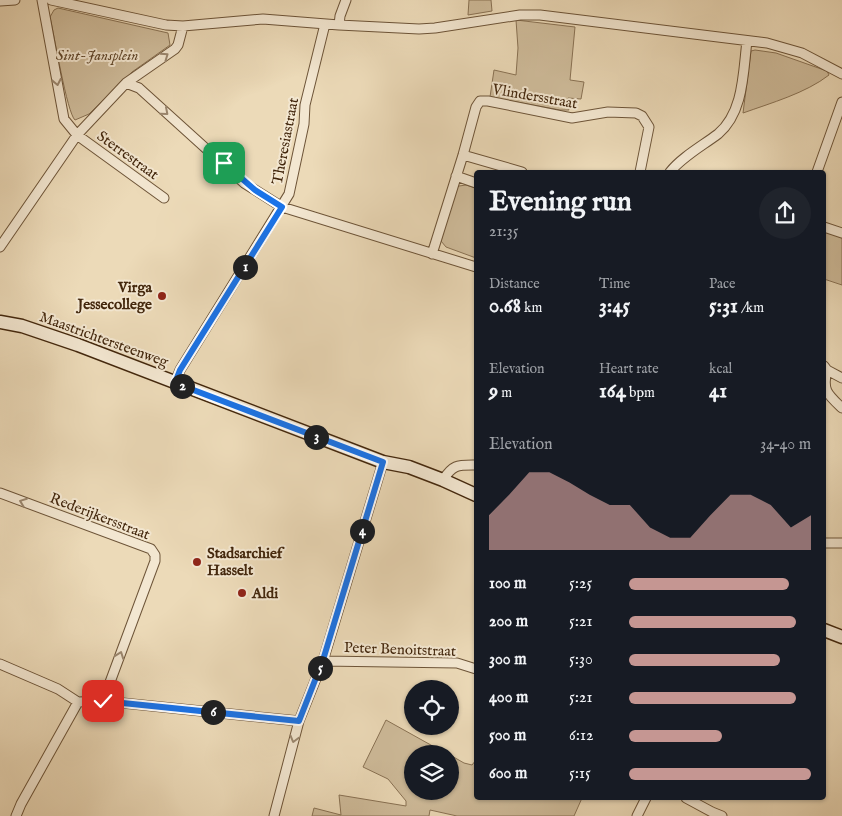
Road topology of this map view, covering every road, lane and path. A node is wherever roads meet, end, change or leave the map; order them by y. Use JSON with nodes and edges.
{"nodes":[{"id":1,"x":16,"y":0,"type":"edge"},
{"id":2,"x":42,"y":0,"type":"edge"},
{"id":3,"x":51,"y":0,"type":"edge"},
{"id":4,"x":346,"y":0,"type":"edge"},
{"id":5,"x":0,"y":1,"type":"edge"},
{"id":6,"x":325,"y":24,"type":"junction"},
{"id":7,"x":339,"y":25,"type":"junction"},
{"id":8,"x":183,"y":26,"type":"junction"},
{"id":9,"x":747,"y":41,"type":"junction"},
{"id":10,"x":842,"y":74,"type":"edge"},
{"id":11,"x":126,"y":83,"type":"junction"},
{"id":12,"x":842,"y":102,"type":"edge"},
{"id":13,"x":77,"y":135,"type":"junction"},
{"id":14,"x":463,"y":155,"type":"junction"},
{"id":15,"x":515,"y":170,"type":"edge"},
{"id":16,"x":640,"y":170,"type":"edge"},
{"id":17,"x":672,"y":170,"type":"edge"},
{"id":18,"x":818,"y":170,"type":"edge"},
{"id":19,"x":456,"y":176,"type":"junction"},
{"id":20,"x":474,"y":181,"type":"edge"},
{"id":21,"x":164,"y":198,"type":"dead end"},
{"id":22,"x":282,"y":207,"type":"junction"},
{"id":23,"x":826,"y":228,"type":"edge"},
{"id":24,"x":842,"y":233,"type":"edge"},
{"id":25,"x":0,"y":247,"type":"edge"},
{"id":26,"x":432,"y":254,"type":"junction"},
{"id":27,"x":474,"y":266,"type":"edge"},
{"id":28,"x":0,"y":322,"type":"edge"},
{"id":29,"x":826,"y":368,"type":"edge"},
{"id":30,"x":842,"y":378,"type":"edge"},
{"id":31,"x":175,"y":383,"type":"junction"},
{"id":32,"x":826,"y":391,"type":"edge"},
{"id":33,"x":842,"y":408,"type":"edge"},
{"id":34,"x":383,"y":462,"type":"junction"},
{"id":35,"x":474,"y":465,"type":"edge"},
{"id":36,"x":443,"y":480,"type":"junction"},
{"id":37,"x":0,"y":494,"type":"edge"},
{"id":38,"x":474,"y":495,"type":"edge"},
{"id":39,"x":826,"y":543,"type":"edge"},
{"id":40,"x":842,"y":543,"type":"edge"},
{"id":41,"x":826,"y":631,"type":"edge"},
{"id":42,"x":842,"y":637,"type":"edge"},
{"id":43,"x":323,"y":660,"type":"junction"},
{"id":44,"x":0,"y":664,"type":"edge"},
{"id":45,"x":474,"y":668,"type":"edge"},
{"id":46,"x":103,"y":701,"type":"junction"},
{"id":47,"x":78,"y":702,"type":"junction"},
{"id":48,"x":299,"y":721,"type":"junction"},
{"id":49,"x":645,"y":800,"type":"edge"},
{"id":50,"x":690,"y":800,"type":"edge"},
{"id":51,"x":16,"y":816,"type":"edge"},
{"id":52,"x":274,"y":816,"type":"edge"},
{"id":53,"x":637,"y":816,"type":"edge"},
{"id":54,"x":722,"y":816,"type":"edge"}],
"edges":[{"from":1,"to":5,"type":"street"},
{"from":2,"to":13,"type":"street","name":"Sterrestraat","one_way":true},
{"from":3,"to":8,"type":"street"},
{"from":4,"to":7,"type":"street"},
{"from":6,"to":7,"type":"street"},
{"from":6,"to":8,"type":"street"},
{"from":6,"to":22,"type":"street","name":"Theresiastraat"},
{"from":7,"to":9,"type":"street"},
{"from":11,"to":8,"type":"street","one_way":true},
{"from":9,"to":10,"type":"street"},
{"from":9,"to":17,"type":"street"},
{"from":11,"to":13,"type":"street"},
{"from":11,"to":22,"type":"street","one_way":true},
{"from":12,"to":18,"type":"street"},
{"from":13,"to":21,"type":"street","name":"Sterrestraat"},
{"from":13,"to":25,"type":"street"},
{"from":14,"to":15,"type":"street"},
{"from":14,"to":16,"type":"street","name":"Vlindersstraat"},
{"from":14,"to":19,"type":"street","name":"Vlindersstraat"},
{"from":19,"to":20,"type":"street"},
{"from":19,"to":26,"type":"street","name":"Vlindersstraat"},
{"from":22,"to":26,"type":"street"},
{"from":22,"to":31,"type":"street","name":"Theresiastraat"},
{"from":23,"to":24,"type":"street"},
{"from":26,"to":27,"type":"street"},
{"from":28,"to":31,"type":"main road","name":"Maastrichtersteenweg"},
{"from":29,"to":30,"type":"street"},
{"from":31,"to":34,"type":"main road","name":"Maastrichtersteenweg"},
{"from":32,"to":33,"type":"street"},
{"from":34,"to":36,"type":"main road","name":"Maastrichtersteenweg"},
{"from":34,"to":43,"type":"street"},
{"from":35,"to":36,"type":"street"},
{"from":36,"to":38,"type":"main road","name":"Maastrichtersteenweg"},
{"from":46,"to":37,"type":"street","name":"Rederijkersstraat","one_way":true},
{"from":39,"to":40,"type":"street"},
{"from":41,"to":42,"type":"main road"},
{"from":43,"to":45,"type":"street","name":"Peter Benoitstraat"},
{"from":43,"to":48,"type":"street"},
{"from":44,"to":47,"type":"street"},
{"from":46,"to":47,"type":"street"},
{"from":46,"to":48,"type":"street"},
{"from":47,"to":51,"type":"street"},
{"from":48,"to":52,"type":"street","one_way":true},
{"from":49,"to":53,"type":"street"},
{"from":50,"to":54,"type":"street"}]}
